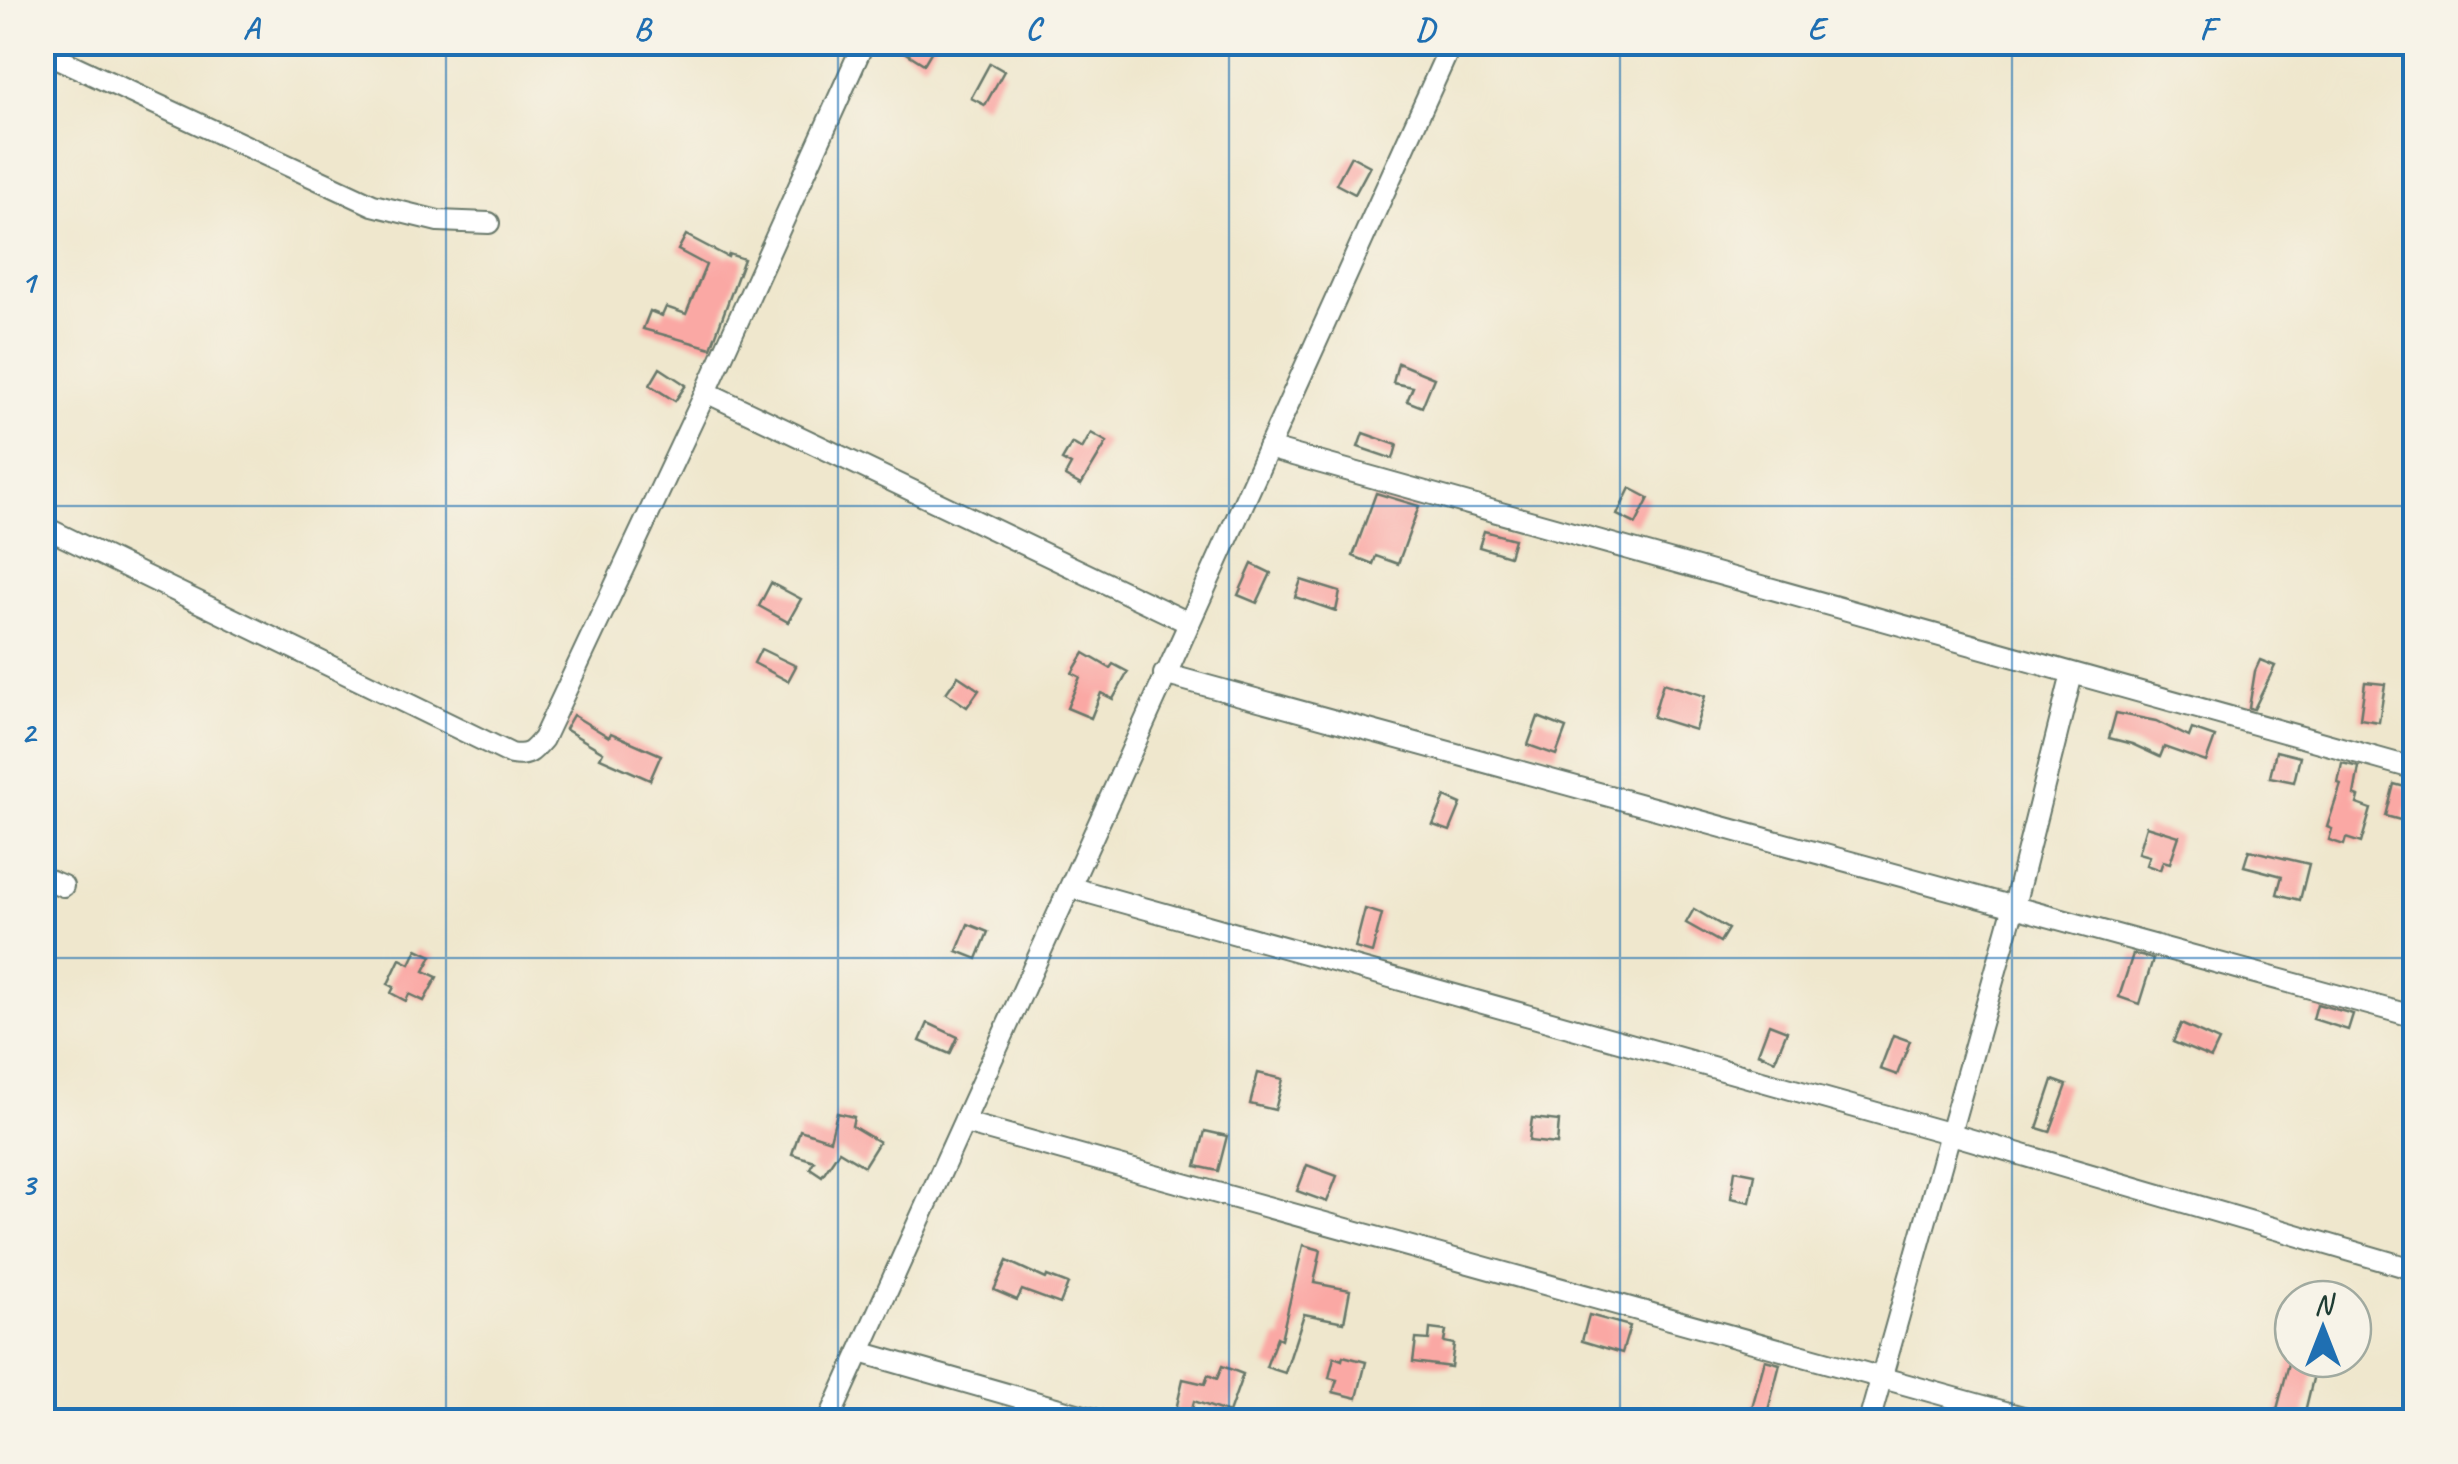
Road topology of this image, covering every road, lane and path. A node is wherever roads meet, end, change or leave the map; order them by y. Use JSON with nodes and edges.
{"nodes":[{"id":1,"x":864,"y":42,"type":"edge"},
{"id":2,"x":1452,"y":42,"type":"edge"},
{"id":3,"x":42,"y":51,"type":"edge"},
{"id":4,"x":488,"y":223,"type":"dead end"},
{"id":5,"x":706,"y":392,"type":"junction"},
{"id":6,"x":1268,"y":448,"type":"junction"},
{"id":7,"x":42,"y":526,"type":"edge"},
{"id":8,"x":1188,"y":622,"type":"junction"},
{"id":9,"x":1164,"y":674,"type":"junction"},
{"id":10,"x":2072,"y":674,"type":"junction"},
{"id":11,"x":2416,"y":769,"type":"edge"},
{"id":12,"x":42,"y":877,"type":"edge"},
{"id":13,"x":64,"y":886,"type":"dead end"},
{"id":14,"x":1072,"y":888,"type":"junction"},
{"id":15,"x":2014,"y":906,"type":"junction"},
{"id":16,"x":2416,"y":1016,"type":"edge"},
{"id":17,"x":965,"y":1122,"type":"junction"},
{"id":18,"x":1948,"y":1133,"type":"junction"},
{"id":19,"x":2416,"y":1270,"type":"edge"},
{"id":20,"x":860,"y":1352,"type":"junction"},
{"id":21,"x":1882,"y":1376,"type":"junction"},
{"id":22,"x":828,"y":1422,"type":"edge"},
{"id":23,"x":1106,"y":1422,"type":"edge"},
{"id":24,"x":1869,"y":1422,"type":"edge"},
{"id":25,"x":2041,"y":1422,"type":"edge"}],
"edges":[{"from":1,"to":5,"type":"street"},
{"from":2,"to":6,"type":"street"},
{"from":3,"to":4,"type":"street"},
{"from":5,"to":7,"type":"street"},
{"from":5,"to":8,"type":"street"},
{"from":6,"to":8,"type":"street"},
{"from":6,"to":10,"type":"street"},
{"from":8,"to":9,"type":"street"},
{"from":9,"to":14,"type":"street"},
{"from":9,"to":15,"type":"street"},
{"from":10,"to":11,"type":"street"},
{"from":10,"to":15,"type":"street"},
{"from":12,"to":13,"type":"street"},
{"from":14,"to":17,"type":"street"},
{"from":14,"to":18,"type":"street"},
{"from":15,"to":16,"type":"street"},
{"from":15,"to":18,"type":"street"},
{"from":17,"to":20,"type":"street"},
{"from":17,"to":21,"type":"street"},
{"from":18,"to":19,"type":"street"},
{"from":18,"to":21,"type":"street"},
{"from":20,"to":22,"type":"street"},
{"from":20,"to":23,"type":"street"},
{"from":21,"to":24,"type":"street"},
{"from":21,"to":25,"type":"street"}]}
